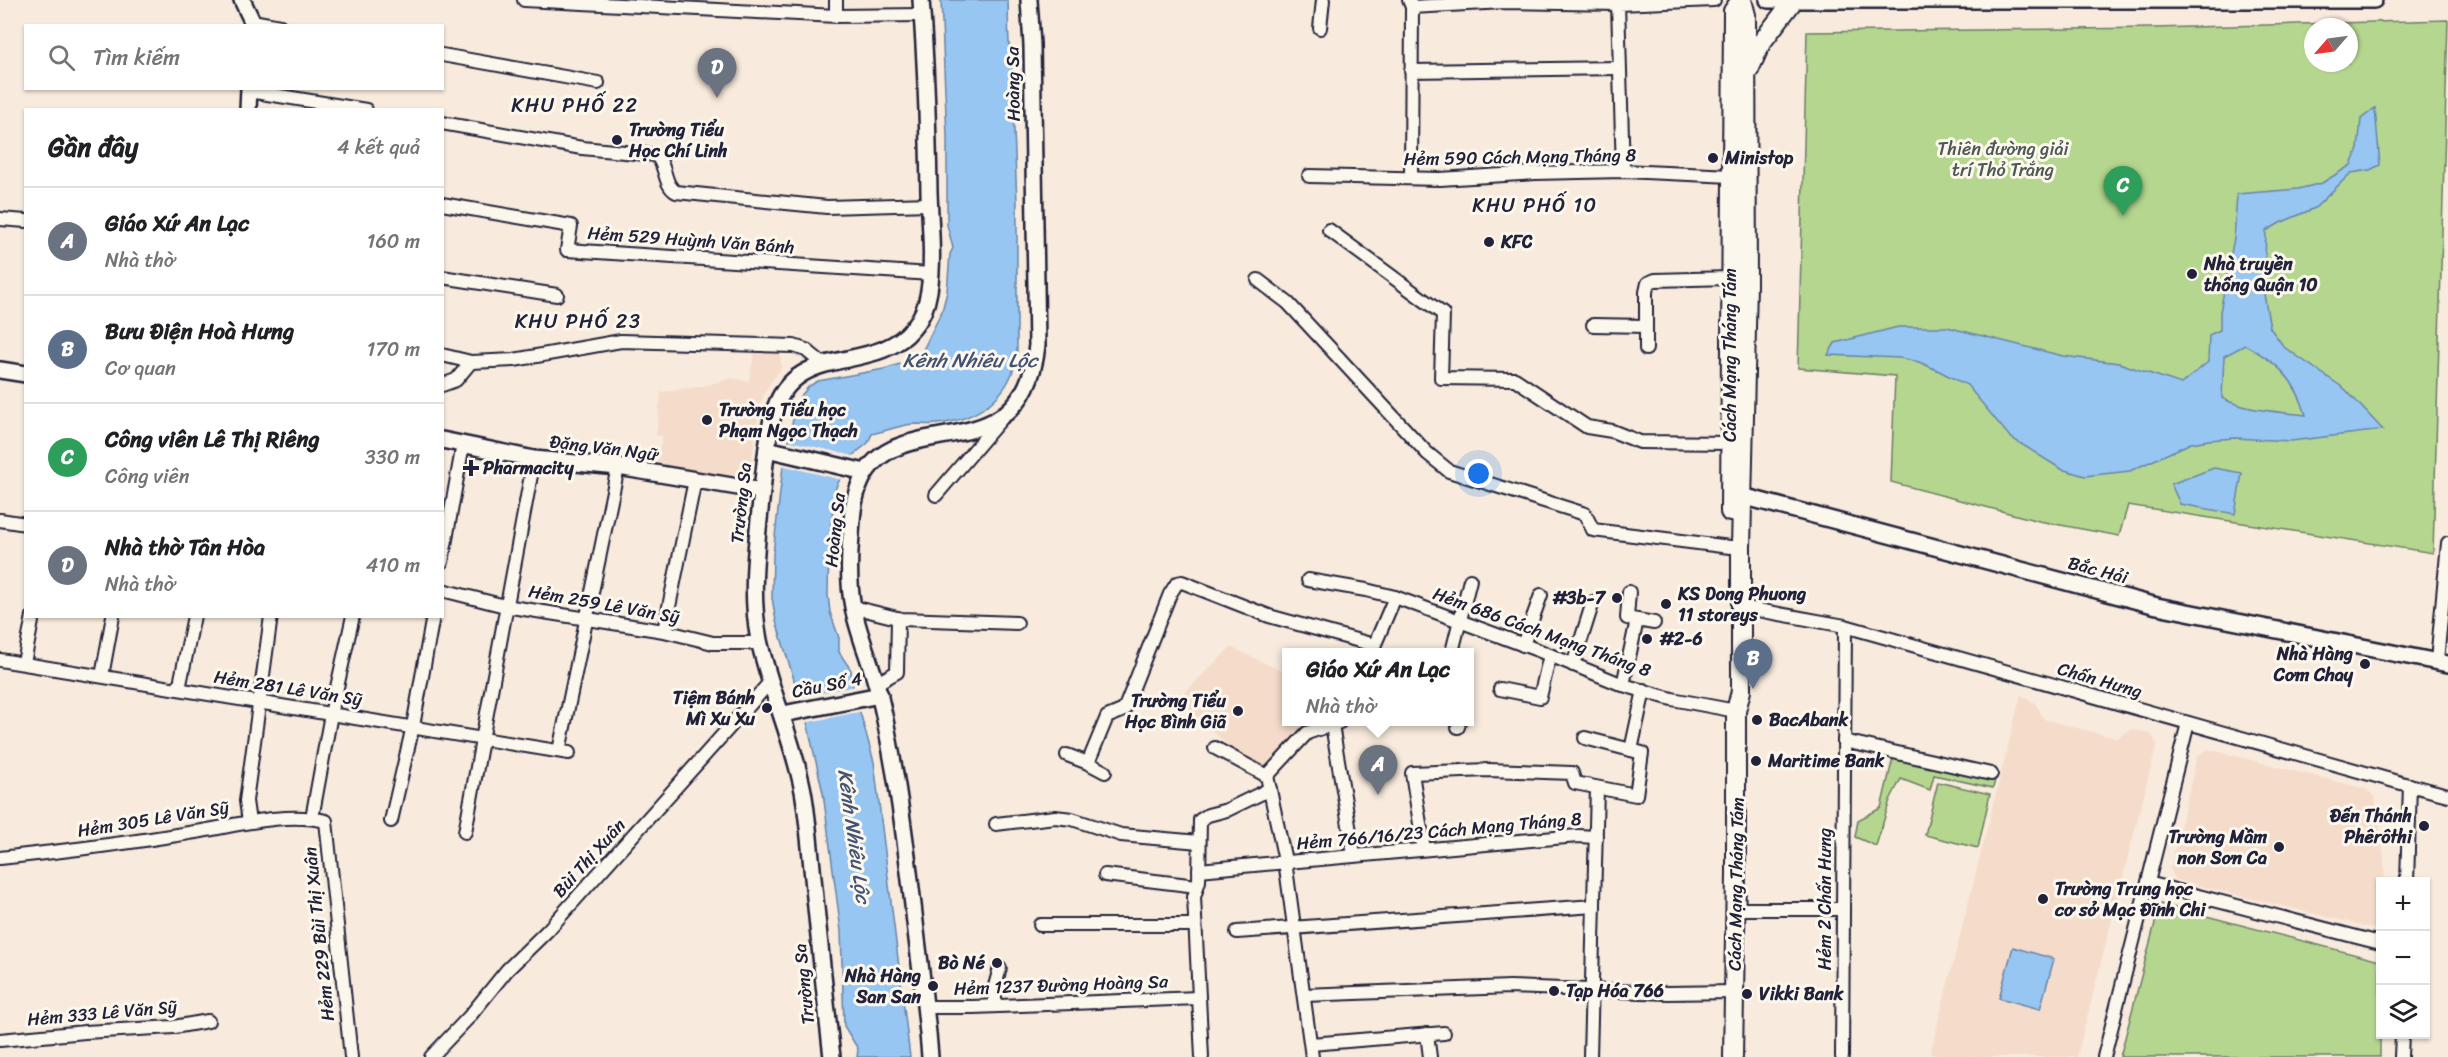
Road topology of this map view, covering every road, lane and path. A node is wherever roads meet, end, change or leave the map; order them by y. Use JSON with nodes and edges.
{"nodes":[{"id":1,"x":242,"y":0,"type":"edge"},
{"id":2,"x":524,"y":0,"type":"edge"},
{"id":3,"x":836,"y":0,"type":"edge"},
{"id":4,"x":1029,"y":0,"type":"edge"},
{"id":5,"x":1323,"y":0,"type":"edge"},
{"id":6,"x":1714,"y":0,"type":"edge"},
{"id":7,"x":1742,"y":0,"type":"edge"},
{"id":8,"x":1768,"y":0,"type":"edge"},
{"id":9,"x":2067,"y":0,"type":"edge"},
{"id":10,"x":2158,"y":0,"type":"edge"},
{"id":11,"x":2258,"y":0,"type":"edge"},
{"id":12,"x":2374,"y":0,"type":"edge"},
{"id":13,"x":1966,"y":1,"type":"edge"},
{"id":14,"x":1998,"y":1,"type":"edge"},
{"id":15,"x":1793,"y":2,"type":"junction"},
{"id":16,"x":1411,"y":4,"type":"edge"},
{"id":17,"x":1618,"y":4,"type":"junction"},
{"id":18,"x":921,"y":8,"type":"edge"},
{"id":19,"x":836,"y":16,"type":"junction"},
{"id":20,"x":252,"y":23,"type":"edge"},
{"id":21,"x":1320,"y":28,"type":"dead end"},
{"id":22,"x":444,"y":55,"type":"edge"},
{"id":23,"x":1619,"y":68,"type":"junction"},
{"id":24,"x":1411,"y":71,"type":"junction"},
{"id":25,"x":1746,"y":77,"type":"junction"},
{"id":26,"x":597,"y":83,"type":"dead end"},
{"id":27,"x":249,"y":90,"type":"edge"},
{"id":28,"x":248,"y":108,"type":"edge"},
{"id":29,"x":354,"y":108,"type":"edge"},
{"id":30,"x":444,"y":123,"type":"edge"},
{"id":31,"x":1623,"y":171,"type":"junction"},
{"id":32,"x":1309,"y":176,"type":"dead end"},
{"id":33,"x":1732,"y":176,"type":"junction"},
{"id":34,"x":1411,"y":178,"type":"junction"},
{"id":35,"x":444,"y":204,"type":"edge"},
{"id":36,"x":930,"y":204,"type":"junction"},
{"id":37,"x":0,"y":219,"type":"edge"},
{"id":38,"x":24,"y":221,"type":"edge"},
{"id":39,"x":1329,"y":230,"type":"dead end"},
{"id":40,"x":930,"y":274,"type":"junction"},
{"id":41,"x":444,"y":277,"type":"edge"},
{"id":42,"x":1730,"y":279,"type":"junction"},
{"id":43,"x":1258,"y":280,"type":"dead end"},
{"id":44,"x":557,"y":295,"type":"dead end"},
{"id":45,"x":1593,"y":325,"type":"dead end"},
{"id":46,"x":1646,"y":326,"type":"junction"},
{"id":47,"x":1646,"y":349,"type":"dead end"},
{"id":48,"x":444,"y":355,"type":"edge"},
{"id":49,"x":471,"y":362,"type":"junction"},
{"id":50,"x":824,"y":364,"type":"junction"},
{"id":51,"x":0,"y":370,"type":"edge"},
{"id":52,"x":24,"y":374,"type":"edge"},
{"id":53,"x":444,"y":384,"type":"edge"},
{"id":54,"x":1004,"y":416,"type":"junction"},
{"id":55,"x":444,"y":440,"type":"edge"},
{"id":56,"x":1729,"y":443,"type":"junction"},
{"id":57,"x":463,"y":444,"type":"junction"},
{"id":58,"x":767,"y":449,"type":"junction"},
{"id":59,"x":534,"y":459,"type":"junction"},
{"id":60,"x":618,"y":467,"type":"junction"},
{"id":61,"x":865,"y":472,"type":"junction"},
{"id":62,"x":695,"y":480,"type":"junction"},
{"id":63,"x":762,"y":491,"type":"junction"},
{"id":64,"x":936,"y":495,"type":"dead end"},
{"id":65,"x":1742,"y":496,"type":"junction"},
{"id":66,"x":0,"y":520,"type":"edge"},
{"id":67,"x":24,"y":524,"type":"edge"},
{"id":68,"x":2448,"y":543,"type":"edge"},
{"id":69,"x":1730,"y":547,"type":"junction"},
{"id":70,"x":444,"y":551,"type":"edge"},
{"id":71,"x":1308,"y":580,"type":"dead end"},
{"id":72,"x":1470,"y":580,"type":"dead end"},
{"id":73,"x":444,"y":591,"type":"edge"},
{"id":74,"x":1629,"y":592,"type":"dead end"},
{"id":75,"x":1541,"y":595,"type":"dead end"},
{"id":76,"x":1395,"y":597,"type":"junction"},
{"id":77,"x":1593,"y":602,"type":"dead end"},
{"id":78,"x":505,"y":606,"type":"junction"},
{"id":79,"x":1741,"y":606,"type":"junction"},
{"id":80,"x":853,"y":607,"type":"junction"},
{"id":81,"x":33,"y":618,"type":"edge"},
{"id":82,"x":113,"y":618,"type":"edge"},
{"id":83,"x":194,"y":618,"type":"edge"},
{"id":84,"x":271,"y":618,"type":"edge"},
{"id":85,"x":353,"y":618,"type":"edge"},
{"id":86,"x":433,"y":618,"type":"edge"},
{"id":87,"x":897,"y":618,"type":"junction"},
{"id":88,"x":587,"y":619,"type":"junction"},
{"id":89,"x":1459,"y":620,"type":"junction"},
{"id":90,"x":1637,"y":620,"type":"junction"},
{"id":91,"x":1017,"y":623,"type":"dead end"},
{"id":92,"x":1654,"y":623,"type":"dead end"},
{"id":93,"x":1845,"y":626,"type":"junction"},
{"id":94,"x":663,"y":631,"type":"junction"},
{"id":95,"x":760,"y":643,"type":"junction"},
{"id":96,"x":1523,"y":645,"type":"junction"},
{"id":97,"x":1370,"y":648,"type":"edge"},
{"id":98,"x":1373,"y":648,"type":"edge"},
{"id":99,"x":1453,"y":648,"type":"edge"},
{"id":100,"x":1550,"y":655,"type":"junction"},
{"id":101,"x":2443,"y":655,"type":"edge"},
{"id":102,"x":0,"y":660,"type":"edge"},
{"id":103,"x":24,"y":663,"type":"junction"},
{"id":104,"x":1573,"y":665,"type":"junction"},
{"id":105,"x":102,"y":676,"type":"junction"},
{"id":106,"x":771,"y":681,"type":"junction"},
{"id":107,"x":1623,"y":685,"type":"junction"},
{"id":108,"x":179,"y":689,"type":"junction"},
{"id":109,"x":878,"y":689,"type":"junction"},
{"id":110,"x":1500,"y":689,"type":"dead end"},
{"id":111,"x":1644,"y":690,"type":"junction"},
{"id":112,"x":258,"y":702,"type":"junction"},
{"id":113,"x":1736,"y":711,"type":"junction"},
{"id":114,"x":331,"y":714,"type":"junction"},
{"id":115,"x":783,"y":714,"type":"junction"},
{"id":116,"x":2188,"y":723,"type":"junction"},
{"id":117,"x":413,"y":726,"type":"junction"},
{"id":118,"x":1328,"y":726,"type":"edge"},
{"id":119,"x":1336,"y":726,"type":"edge"},
{"id":120,"x":1585,"y":738,"type":"dead end"},
{"id":121,"x":482,"y":739,"type":"junction"},
{"id":122,"x":1844,"y":741,"type":"junction"},
{"id":123,"x":1215,"y":748,"type":"dead end"},
{"id":124,"x":1631,"y":750,"type":"junction"},
{"id":125,"x":1066,"y":755,"type":"dead end"},
{"id":126,"x":1088,"y":763,"type":"junction"},
{"id":127,"x":1105,"y":772,"type":"dead end"},
{"id":128,"x":1991,"y":774,"type":"dead end"},
{"id":129,"x":1269,"y":782,"type":"junction"},
{"id":130,"x":2410,"y":785,"type":"junction"},
{"id":131,"x":1597,"y":788,"type":"junction"},
{"id":132,"x":2448,"y":795,"type":"edge"},
{"id":133,"x":312,"y":818,"type":"junction"},
{"id":134,"x":392,"y":821,"type":"dead end"},
{"id":135,"x":249,"y":822,"type":"junction"},
{"id":136,"x":996,"y":824,"type":"dead end"},
{"id":137,"x":465,"y":832,"type":"dead end"},
{"id":138,"x":1596,"y":837,"type":"junction"},
{"id":139,"x":1199,"y":842,"type":"junction"},
{"id":140,"x":1424,"y":849,"type":"junction"},
{"id":141,"x":1354,"y":855,"type":"junction"},
{"id":142,"x":0,"y":858,"type":"edge"},
{"id":143,"x":1285,"y":861,"type":"junction"},
{"id":144,"x":1199,"y":870,"type":"junction"},
{"id":145,"x":1105,"y":875,"type":"dead end"},
{"id":146,"x":2407,"y":877,"type":"edge"},
{"id":147,"x":2148,"y":883,"type":"junction"},
{"id":148,"x":1197,"y":886,"type":"junction"},
{"id":149,"x":1594,"y":906,"type":"junction"},
{"id":150,"x":1736,"y":909,"type":"junction"},
{"id":151,"x":1843,"y":909,"type":"junction"},
{"id":152,"x":1040,"y":925,"type":"dead end"},
{"id":153,"x":1195,"y":925,"type":"junction"},
{"id":154,"x":1295,"y":930,"type":"junction"},
{"id":155,"x":1237,"y":932,"type":"dead end"},
{"id":156,"x":2376,"y":942,"type":"edge"},
{"id":157,"x":1000,"y":968,"type":"dead end"},
{"id":158,"x":1592,"y":990,"type":"junction"},
{"id":159,"x":1734,"y":992,"type":"junction"},
{"id":160,"x":1304,"y":995,"type":"junction"},
{"id":161,"x":1198,"y":998,"type":"junction"},
{"id":162,"x":995,"y":1005,"type":"junction"},
{"id":163,"x":925,"y":1006,"type":"junction"},
{"id":164,"x":208,"y":1021,"type":"dead end"},
{"id":165,"x":1444,"y":1033,"type":"dead end"},
{"id":166,"x":1427,"y":1034,"type":"junction"},
{"id":167,"x":2402,"y":1039,"type":"edge"},
{"id":168,"x":0,"y":1040,"type":"edge"},
{"id":169,"x":1311,"y":1044,"type":"junction"},
{"id":170,"x":351,"y":1057,"type":"edge"},
{"id":171,"x":431,"y":1057,"type":"edge"},
{"id":172,"x":832,"y":1057,"type":"edge"},
{"id":173,"x":930,"y":1057,"type":"edge"},
{"id":174,"x":1202,"y":1057,"type":"edge"},
{"id":175,"x":1312,"y":1057,"type":"edge"},
{"id":176,"x":1430,"y":1057,"type":"edge"},
{"id":177,"x":1590,"y":1057,"type":"edge"},
{"id":178,"x":1733,"y":1057,"type":"edge"},
{"id":179,"x":1842,"y":1057,"type":"edge"},
{"id":180,"x":2104,"y":1057,"type":"edge"},
{"id":181,"x":2401,"y":1057,"type":"edge"}],
"edges":[{"from":1,"to":20,"type":"street"},
{"from":2,"to":19,"type":"street"},
{"from":3,"to":19,"type":"street"},
{"from":4,"to":54,"type":"street","name":"Hoàng Sa"},
{"from":5,"to":21,"type":"street"},
{"from":6,"to":17,"type":"street"},
{"from":7,"to":25,"type":"main road","name":"Cách Mạng Tháng Tám"},
{"from":7,"to":33,"type":"main road","name":"Cách Mạng Tháng Tám"},
{"from":8,"to":15,"type":"street"},
{"from":9,"to":10,"type":"street"},
{"from":9,"to":14,"type":"street"},
{"from":10,"to":11,"type":"street"},
{"from":11,"to":12,"type":"street"},
{"from":13,"to":14,"type":"street"},
{"from":13,"to":15,"type":"street"},
{"from":15,"to":25,"type":"main road"},
{"from":16,"to":17,"type":"street"},
{"from":16,"to":24,"type":"street"},
{"from":17,"to":23,"type":"street"},
{"from":18,"to":19,"type":"street"},
{"from":18,"to":36,"type":"street","name":"Trường Sa"},
{"from":22,"to":26,"type":"street"},
{"from":23,"to":24,"type":"street"},
{"from":23,"to":31,"type":"street"},
{"from":24,"to":34,"type":"street"},
{"from":25,"to":65,"type":"main road","name":"Cách Mạng Tháng Tám"},
{"from":27,"to":28,"type":"street"},
{"from":27,"to":29,"type":"street"},
{"from":30,"to":36,"type":"street"},
{"from":31,"to":33,"type":"street","name":"Hẻm 590 Cách Mạng Tháng 8"},
{"from":31,"to":34,"type":"street","name":"Hẻm 590 Cách Mạng Tháng 8"},
{"from":32,"to":34,"type":"street","name":"Hẻm 590 Cách Mạng Tháng 8"},
{"from":33,"to":42,"type":"main road","name":"Cách Mạng Tháng Tám"},
{"from":35,"to":40,"type":"street","name":"Hẻm 529 Huỳnh Văn Bánh"},
{"from":36,"to":40,"type":"street","name":"Trường Sa"},
{"from":37,"to":38,"type":"street"},
{"from":39,"to":56,"type":"street"},
{"from":40,"to":50,"type":"street","name":"Trường Sa"},
{"from":41,"to":44,"type":"street"},
{"from":42,"to":46,"type":"street"},
{"from":42,"to":56,"type":"main road","name":"Cách Mạng Tháng Tám"},
{"from":43,"to":69,"type":"street"},
{"from":45,"to":46,"type":"street"},
{"from":46,"to":47,"type":"street"},
{"from":48,"to":49,"type":"street"},
{"from":49,"to":50,"type":"street"},
{"from":49,"to":53,"type":"street"},
{"from":50,"to":58,"type":"street","name":"Trường Sa"},
{"from":51,"to":52,"type":"street"},
{"from":54,"to":61,"type":"street","name":"Hoàng Sa"},
{"from":54,"to":64,"type":"street"},
{"from":55,"to":57,"type":"street","name":"Đặng Văn Ngữ"},
{"from":56,"to":69,"type":"main road","name":"Cách Mạng Tháng Tám"},
{"from":57,"to":59,"type":"street","name":"Đặng Văn Ngữ"},
{"from":57,"to":70,"type":"street"},
{"from":58,"to":61,"type":"street"},
{"from":58,"to":63,"type":"street","name":"Trường Sa"},
{"from":59,"to":60,"type":"street","name":"Đặng Văn Ngữ"},
{"from":59,"to":78,"type":"street"},
{"from":60,"to":62,"type":"street","name":"Đặng Văn Ngữ"},
{"from":60,"to":88,"type":"street"},
{"from":61,"to":80,"type":"street","name":"Hoàng Sa"},
{"from":62,"to":63,"type":"street","name":"Đặng Văn Ngữ"},
{"from":62,"to":94,"type":"street"},
{"from":63,"to":95,"type":"street","name":"Trường Sa"},
{"from":65,"to":79,"type":"main road","name":"Cách Mạng Tháng Tám"},
{"from":65,"to":101,"type":"street","name":"Bắc Hải"},
{"from":66,"to":67,"type":"street"},
{"from":68,"to":101,"type":"street"},
{"from":69,"to":113,"type":"main road","name":"Cách Mạng Tháng Tám"},
{"from":71,"to":76,"type":"street","name":"Hẻm 686 Cách Mạng Tháng 8"},
{"from":72,"to":89,"type":"street"},
{"from":73,"to":78,"type":"street","name":"Hẻm 259 Lê Văn Sỹ"},
{"from":74,"to":90,"type":"street"},
{"from":75,"to":96,"type":"street"},
{"from":76,"to":89,"type":"street","name":"Hẻm 686 Cách Mạng Tháng 8"},
{"from":76,"to":98,"type":"street"},
{"from":77,"to":104,"type":"street"},
{"from":78,"to":88,"type":"street","name":"Hẻm 259 Lê Văn Sỹ"},
{"from":78,"to":121,"type":"street"},
{"from":79,"to":93,"type":"street","name":"Chấn Hưng"},
{"from":79,"to":113,"type":"main road","name":"Cách Mạng Tháng Tám"},
{"from":80,"to":87,"type":"street"},
{"from":80,"to":109,"type":"street","name":"Hoàng Sa"},
{"from":81,"to":103,"type":"street"},
{"from":82,"to":105,"type":"street"},
{"from":83,"to":108,"type":"street"},
{"from":84,"to":112,"type":"street"},
{"from":85,"to":114,"type":"street"},
{"from":86,"to":117,"type":"street"},
{"from":87,"to":91,"type":"street"},
{"from":87,"to":109,"type":"street"},
{"from":88,"to":94,"type":"street","name":"Hẻm 259 Lê Văn Sỹ"},
{"from":88,"to":121,"type":"street","name":"Hẻm 281 Lê Văn Sỹ"},
{"from":89,"to":96,"type":"street","name":"Hẻm 686 Cách Mạng Tháng 8"},
{"from":89,"to":99,"type":"street"},
{"from":90,"to":92,"type":"street"},
{"from":90,"to":107,"type":"street"},
{"from":93,"to":116,"type":"street","name":"Chấn Hưng"},
{"from":93,"to":122,"type":"street","name":"Hẻm 2 Chấn Hưng"},
{"from":94,"to":95,"type":"street","name":"Hẻm 259 Lê Văn Sỹ"},
{"from":95,"to":106,"type":"street","name":"Trường Sa"},
{"from":96,"to":100,"type":"street","name":"Hẻm 686 Cách Mạng Tháng 8"},
{"from":97,"to":126,"type":"street"},
{"from":100,"to":104,"type":"street","name":"Hẻm 686 Cách Mạng Tháng 8"},
{"from":100,"to":110,"type":"street"},
{"from":102,"to":103,"type":"street","name":"Hẻm 281 Lê Văn Sỹ"},
{"from":103,"to":105,"type":"street","name":"Hẻm 281 Lê Văn Sỹ"},
{"from":104,"to":107,"type":"street","name":"Hẻm 686 Cách Mạng Tháng 8"},
{"from":105,"to":108,"type":"street","name":"Hẻm 281 Lê Văn Sỹ"},
{"from":106,"to":115,"type":"street","name":"Trường Sa"},
{"from":106,"to":171,"type":"street","name":"Bùi Thị Xuân"},
{"from":107,"to":111,"type":"street","name":"Hẻm 686 Cách Mạng Tháng 8"},
{"from":108,"to":112,"type":"street","name":"Hẻm 281 Lê Văn Sỹ"},
{"from":109,"to":115,"type":"street","name":"Cầu Số 4"},
{"from":109,"to":163,"type":"street","name":"Hoàng Sa"},
{"from":111,"to":113,"type":"street","name":"Hẻm 686 Cách Mạng Tháng 8"},
{"from":111,"to":124,"type":"street"},
{"from":112,"to":114,"type":"street","name":"Hẻm 281 Lê Văn Sỹ"},
{"from":112,"to":135,"type":"street"},
{"from":113,"to":150,"type":"main road","name":"Cách Mạng Tháng Tám"},
{"from":114,"to":117,"type":"street","name":"Hẻm 281 Lê Văn Sỹ"},
{"from":114,"to":133,"type":"street"},
{"from":115,"to":172,"type":"street","name":"Trường Sa"},
{"from":116,"to":130,"type":"street","name":"Chấn Hưng"},
{"from":116,"to":147,"type":"street"},
{"from":117,"to":121,"type":"street","name":"Hẻm 281 Lê Văn Sỹ"},
{"from":117,"to":134,"type":"street"},
{"from":118,"to":129,"type":"street"},
{"from":119,"to":141,"type":"street"},
{"from":120,"to":124,"type":"street"},
{"from":121,"to":137,"type":"street"},
{"from":122,"to":128,"type":"street"},
{"from":122,"to":151,"type":"street","name":"Hẻm 2 Chấn Hưng"},
{"from":123,"to":129,"type":"street"},
{"from":124,"to":131,"type":"street"},
{"from":125,"to":126,"type":"street"},
{"from":126,"to":127,"type":"street"},
{"from":129,"to":139,"type":"street"},
{"from":129,"to":143,"type":"street"},
{"from":130,"to":132,"type":"street","name":"Chấn Hưng"},
{"from":130,"to":146,"type":"street"},
{"from":131,"to":138,"type":"street"},
{"from":131,"to":140,"type":"street"},
{"from":133,"to":135,"type":"street","name":"Hẻm 305 Lê Văn Sỹ"},
{"from":133,"to":170,"type":"street","name":"Hẻm 229 Bùi Thị Xuân"},
{"from":135,"to":142,"type":"street","name":"Hẻm 305 Lê Văn Sỹ"},
{"from":136,"to":139,"type":"street"},
{"from":138,"to":140,"type":"street","name":"Hẻm 766/16/23 Cách Mạng Tháng 8"},
{"from":138,"to":149,"type":"street"},
{"from":139,"to":144,"type":"street"},
{"from":140,"to":141,"type":"street","name":"Hẻm 766/16/23 Cách Mạng Tháng 8"},
{"from":141,"to":143,"type":"street","name":"Hẻm 766/16/23 Cách Mạng Tháng 8"},
{"from":143,"to":144,"type":"street","name":"Hẻm 766/16/23 Cách Mạng Tháng 8"},
{"from":143,"to":154,"type":"street"},
{"from":144,"to":148,"type":"street"},
{"from":145,"to":148,"type":"street"},
{"from":147,"to":156,"type":"street"},
{"from":147,"to":180,"type":"street"},
{"from":148,"to":153,"type":"street"},
{"from":149,"to":154,"type":"street"},
{"from":149,"to":158,"type":"street"},
{"from":150,"to":151,"type":"street"},
{"from":150,"to":159,"type":"main road","name":"Cách Mạng Tháng Tám"},
{"from":151,"to":179,"type":"street","name":"Hẻm 2 Chấn Hưng"},
{"from":152,"to":153,"type":"street"},
{"from":153,"to":161,"type":"street"},
{"from":154,"to":155,"type":"street"},
{"from":154,"to":160,"type":"street"},
{"from":157,"to":162,"type":"street"},
{"from":158,"to":159,"type":"street"},
{"from":158,"to":160,"type":"street"},
{"from":158,"to":177,"type":"street"},
{"from":159,"to":178,"type":"main road","name":"Cách Mạng Tháng Tám"},
{"from":160,"to":169,"type":"street"},
{"from":161,"to":162,"type":"street","name":"Hẻm 1237 Đường Hoàng Sa"},
{"from":161,"to":174,"type":"street"},
{"from":162,"to":163,"type":"street","name":"Hẻm 1237 Đường Hoàng Sa"},
{"from":163,"to":173,"type":"street","name":"Hoàng Sa"},
{"from":164,"to":168,"type":"street","name":"Hẻm 333 Lê Văn Sỹ"},
{"from":165,"to":166,"type":"street"},
{"from":166,"to":169,"type":"street"},
{"from":166,"to":176,"type":"street"},
{"from":167,"to":181,"type":"street"},
{"from":169,"to":175,"type":"street"}]}
